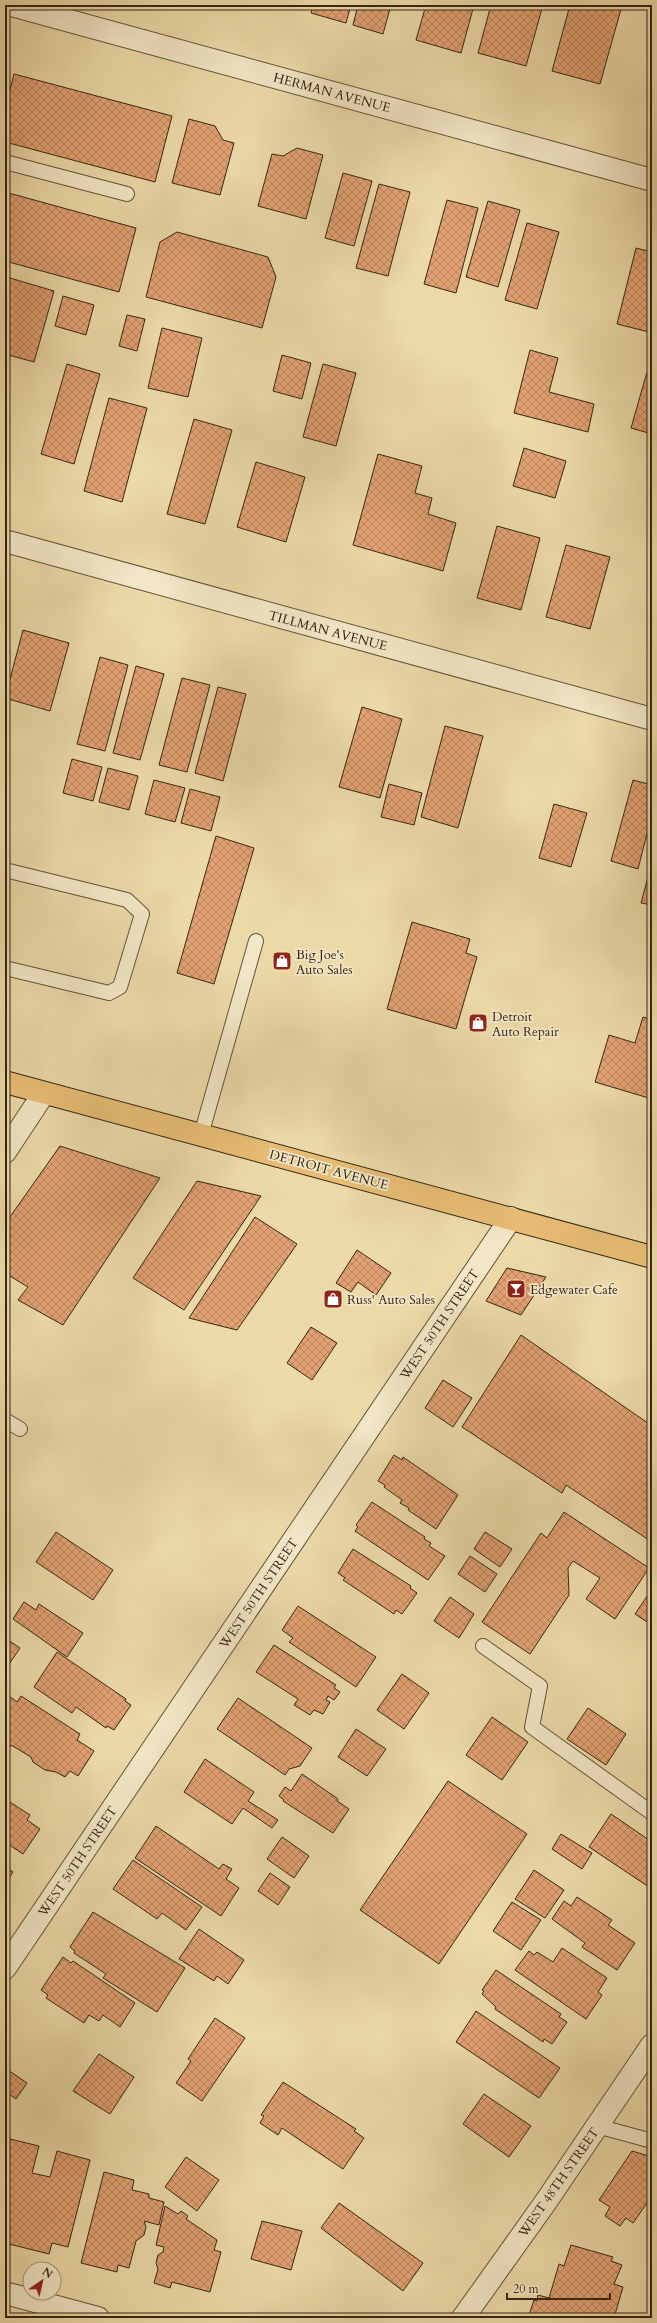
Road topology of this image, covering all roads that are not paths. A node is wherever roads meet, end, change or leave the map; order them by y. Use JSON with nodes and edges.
{"nodes":[{"id":1,"x":11,"y":5,"type":"edge"},
{"id":2,"x":5,"y":162,"type":"edge"},
{"id":3,"x":652,"y":180,"type":"edge"},
{"id":4,"x":127,"y":194,"type":"dead end"},
{"id":5,"x":5,"y":541,"type":"edge"},
{"id":6,"x":652,"y":719,"type":"edge"},
{"id":7,"x":5,"y":870,"type":"edge"},
{"id":8,"x":256,"y":941,"type":"dead end"},
{"id":9,"x":5,"y":968,"type":"edge"},
{"id":10,"x":5,"y":1082,"type":"edge"},
{"id":11,"x":44,"y":1092,"type":"junction"},
{"id":12,"x":201,"y":1135,"type":"junction"},
{"id":13,"x":5,"y":1152,"type":"edge"},
{"id":14,"x":511,"y":1218,"type":"junction"},
{"id":15,"x":652,"y":1257,"type":"edge"},
{"id":16,"x":5,"y":1420,"type":"edge"},
{"id":17,"x":20,"y":1429,"type":"dead end"},
{"id":18,"x":483,"y":1646,"type":"dead end"},
{"id":19,"x":652,"y":1813,"type":"edge"},
{"id":20,"x":5,"y":1968,"type":"edge"},
{"id":21,"x":652,"y":2044,"type":"edge"},
{"id":22,"x":597,"y":2126,"type":"junction"},
{"id":23,"x":652,"y":2141,"type":"edge"},
{"id":24,"x":5,"y":2293,"type":"edge"},
{"id":25,"x":98,"y":2318,"type":"edge"},
{"id":26,"x":463,"y":2318,"type":"edge"}],
"edges":[{"from":1,"to":3,"type":"street","name":"HERMAN AVENUE"},
{"from":2,"to":4,"type":"lane"},
{"from":5,"to":6,"type":"street","name":"TILLMAN AVENUE"},
{"from":7,"to":9,"type":"lane"},
{"from":8,"to":12,"type":"lane"},
{"from":10,"to":11,"type":"main road","name":"DETROIT AVENUE"},
{"from":11,"to":12,"type":"main road","name":"DETROIT AVENUE"},
{"from":11,"to":13,"type":"street"},
{"from":12,"to":14,"type":"main road","name":"DETROIT AVENUE"},
{"from":14,"to":15,"type":"main road","name":"DETROIT AVENUE"},
{"from":14,"to":20,"type":"street","name":"WEST 50TH STREET"},
{"from":16,"to":17,"type":"lane"},
{"from":18,"to":19,"type":"lane"},
{"from":21,"to":22,"type":"street","name":"WEST 48TH STREET"},
{"from":22,"to":23,"type":"lane"},
{"from":22,"to":26,"type":"street","name":"WEST 48TH STREET"},
{"from":24,"to":25,"type":"street"}]}
